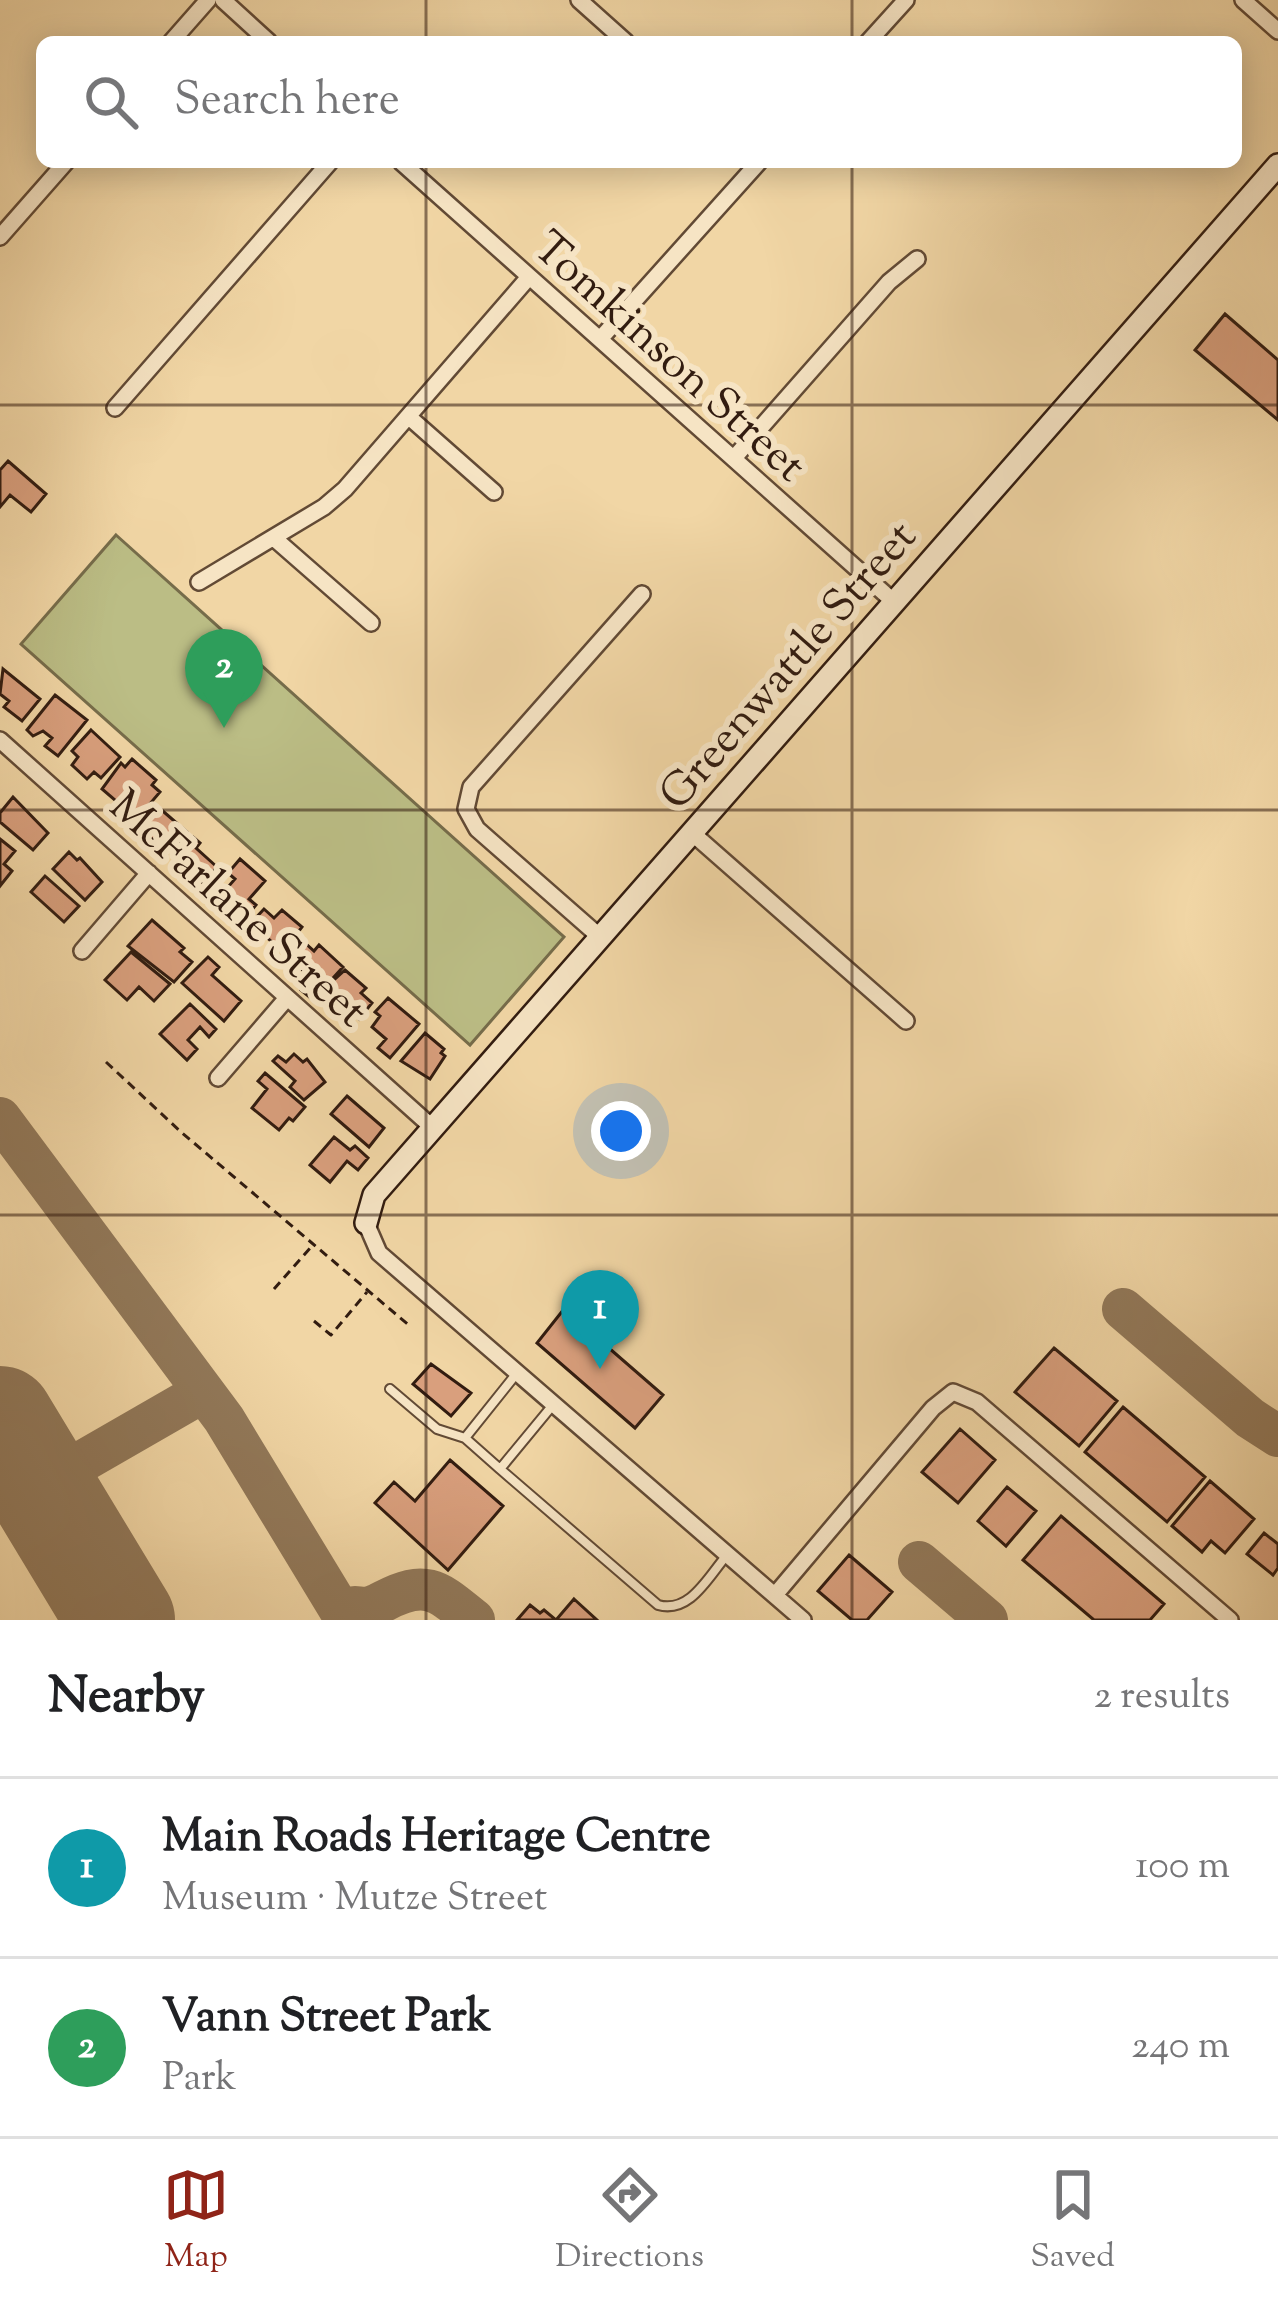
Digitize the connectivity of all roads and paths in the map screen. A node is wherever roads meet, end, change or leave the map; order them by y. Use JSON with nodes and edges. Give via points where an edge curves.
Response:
{"nodes":[{"id":1,"x":208,"y":0,"type":"edge"},
{"id":2,"x":223,"y":0,"type":"edge"},
{"id":3,"x":579,"y":0,"type":"edge"},
{"id":4,"x":905,"y":0,"type":"edge"},
{"id":5,"x":1243,"y":0,"type":"edge"},
{"id":6,"x":1278,"y":31,"type":"edge"},
{"id":7,"x":176,"y":36,"type":"edge"},
{"id":8,"x":262,"y":36,"type":"edge"},
{"id":9,"x":619,"y":36,"type":"edge"},
{"id":10,"x":873,"y":36,"type":"edge"},
{"id":11,"x":1278,"y":165,"type":"edge"},
{"id":12,"x":61,"y":168,"type":"edge"},
{"id":13,"x":325,"y":168,"type":"edge"},
{"id":14,"x":408,"y":168,"type":"edge"},
{"id":15,"x":754,"y":168,"type":"edge"},
{"id":16,"x":0,"y":237,"type":"edge"},
{"id":17,"x":917,"y":259,"type":"dead end"},
{"id":18,"x":529,"y":277,"type":"junction"},
{"id":19,"x":601,"y":338,"type":"junction"},
{"id":20,"x":115,"y":408,"type":"dead end"},
{"id":21,"x":409,"y":417,"type":"junction"},
{"id":22,"x":734,"y":458,"type":"junction"},
{"id":23,"x":494,"y":492,"type":"dead end"},
{"id":24,"x":275,"y":538,"type":"junction"},
{"id":25,"x":199,"y":582,"type":"dead end"},
{"id":26,"x":642,"y":594,"type":"dead end"},
{"id":27,"x":893,"y":601,"type":"junction"},
{"id":28,"x":371,"y":623,"type":"dead end"},
{"id":29,"x":3,"y":750,"type":"edge"},
{"id":30,"x":691,"y":832,"type":"junction"},
{"id":31,"x":149,"y":873,"type":"junction"},
{"id":32,"x":600,"y":937,"type":"junction"},
{"id":33,"x":82,"y":951,"type":"dead end"},
{"id":34,"x":287,"y":998,"type":"junction"},
{"id":35,"x":906,"y":1021,"type":"dead end"},
{"id":36,"x":106,"y":1062,"type":"dead end"},
{"id":37,"x":218,"y":1078,"type":"dead end"},
{"id":38,"x":433,"y":1128,"type":"junction"},
{"id":39,"x":366,"y":1223,"type":"joint"},
{"id":40,"x":313,"y":1244,"type":"junction"},
{"id":41,"x":274,"y":1288,"type":"dead end"},
{"id":42,"x":368,"y":1291,"type":"junction"},
{"id":43,"x":314,"y":1321,"type":"dead end"},
{"id":44,"x":411,"y":1327,"type":"dead end"},
{"id":45,"x":517,"y":1373,"type":"junction"},
{"id":46,"x":390,"y":1389,"type":"dead end"},
{"id":47,"x":553,"y":1405,"type":"junction"},
{"id":48,"x":465,"y":1438,"type":"junction"},
{"id":49,"x":500,"y":1469,"type":"junction"},
{"id":50,"x":728,"y":1554,"type":"junction"},
{"id":51,"x":775,"y":1595,"type":"junction"},
{"id":52,"x":802,"y":1620,"type":"edge"},
{"id":53,"x":1230,"y":1620,"type":"edge"}],
"edges":[{"from":1,"to":7,"type":"street"},
{"from":2,"to":8,"type":"street"},
{"from":3,"to":9,"type":"street"},
{"from":4,"to":10,"type":"street"},
{"from":5,"to":6,"type":"street"},
{"from":11,"to":27,"type":"street","name":"Greenwattle Street"},
{"from":12,"to":16,"type":"street"},
{"from":13,"to":20,"type":"street"},
{"from":14,"to":18,"type":"street","name":"Tomkinson Street"},
{"from":15,"to":19,"type":"street"},
{"from":17,"to":22,"type":"street"},
{"from":18,"to":19,"type":"street","name":"Tomkinson Street"},
{"from":18,"to":21,"type":"street"},
{"from":19,"to":22,"type":"street","name":"Tomkinson Street"},
{"from":21,"to":23,"type":"street"},
{"from":21,"to":24,"type":"street","via":[[334,498]]},
{"from":22,"to":27,"type":"street","name":"Tomkinson Street"},
{"from":24,"to":25,"type":"street"},
{"from":24,"to":28,"type":"street"},
{"from":26,"to":32,"type":"street","via":[[471,787],[466,809],[477,830]]},
{"from":27,"to":30,"type":"street","name":"Greenwattle Street"},
{"from":29,"to":31,"type":"street","name":"McFarlane Street"},
{"from":30,"to":32,"type":"street","name":"Greenwattle Street"},
{"from":30,"to":35,"type":"street"},
{"from":31,"to":33,"type":"street"},
{"from":31,"to":34,"type":"street","name":"McFarlane Street"},
{"from":32,"to":38,"type":"street","name":"Greenwattle Street"},
{"from":34,"to":37,"type":"street"},
{"from":34,"to":38,"type":"street","name":"McFarlane Street"},
{"from":36,"to":40,"type":"path"},
{"from":38,"to":39,"type":"street","name":"Greenwattle Street","via":[[374,1195]]},
{"from":39,"to":45,"type":"street","via":[[379,1253]]},
{"from":40,"to":41,"type":"path"},
{"from":40,"to":42,"type":"path"},
{"from":42,"to":43,"type":"path","via":[[331,1335]]},
{"from":42,"to":44,"type":"path"},
{"from":45,"to":47,"type":"street"},
{"from":45,"to":48,"type":"lane"},
{"from":46,"to":48,"type":"lane","via":[[437,1429]]},
{"from":47,"to":49,"type":"lane"},
{"from":47,"to":50,"type":"street"},
{"from":48,"to":49,"type":"lane"},
{"from":49,"to":50,"type":"lane","via":[[658,1605],[687,1603]]},
{"from":50,"to":51,"type":"street"},
{"from":51,"to":52,"type":"street"},
{"from":51,"to":53,"type":"street","via":[[953,1392],[977,1402]]}]}
